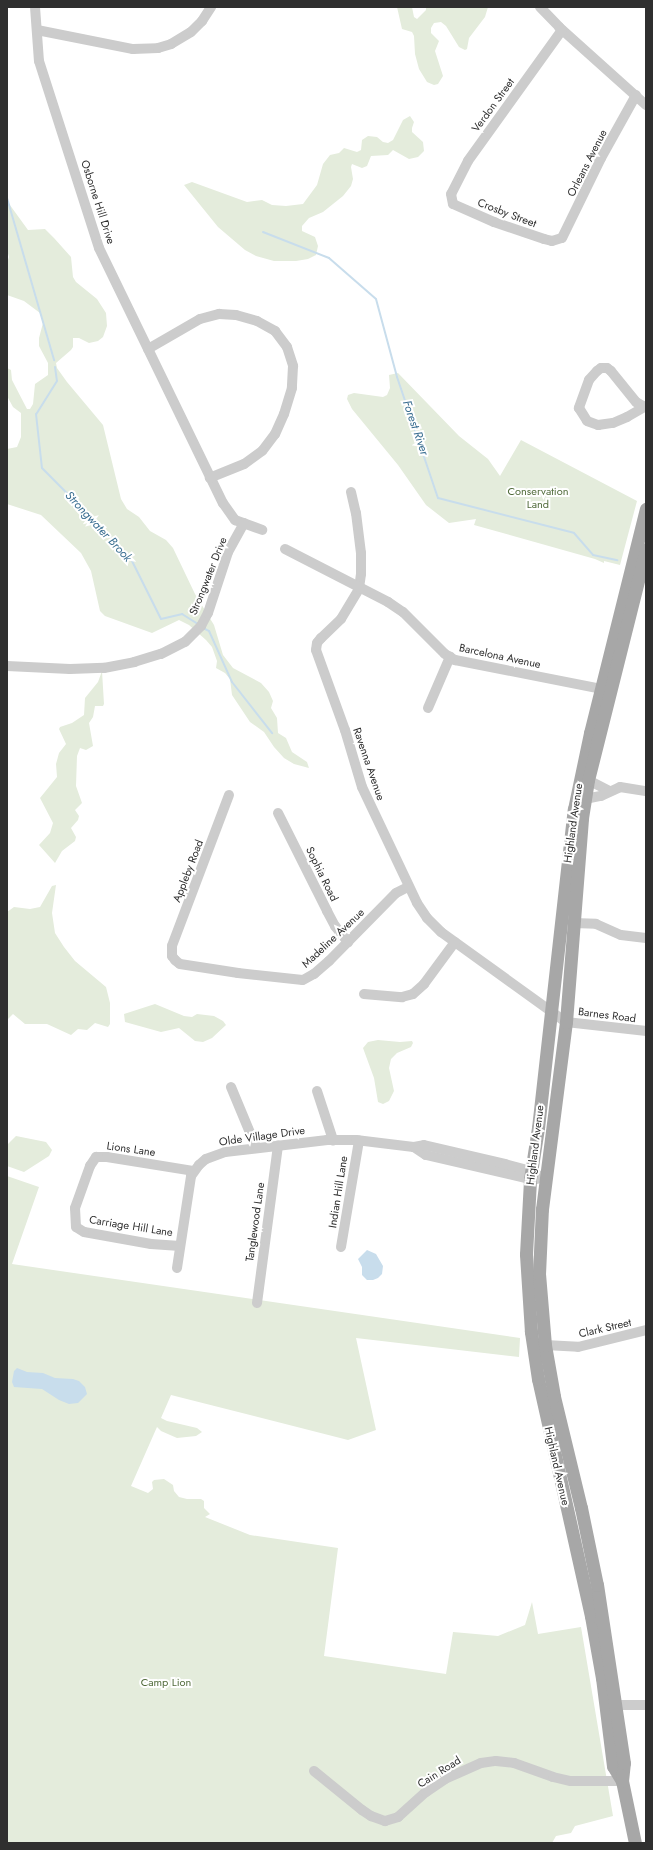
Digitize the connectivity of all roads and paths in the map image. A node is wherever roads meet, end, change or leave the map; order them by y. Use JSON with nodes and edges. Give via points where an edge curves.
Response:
{"nodes":[{"id":1,"x":35,"y":7,"type":"edge"},
{"id":2,"x":211,"y":7,"type":"edge"},
{"id":3,"x":540,"y":7,"type":"edge"},
{"id":4,"x":37,"y":30,"type":"junction"},
{"id":5,"x":562,"y":30,"type":"junction"},
{"id":6,"x":636,"y":95,"type":"junction"},
{"id":7,"x":646,"y":105,"type":"edge"},
{"id":8,"x":451,"y":199,"type":"joint"},
{"id":9,"x":558,"y":240,"type":"joint"},
{"id":10,"x":148,"y":349,"type":"junction"},
{"id":11,"x":645,"y":406,"type":"edge"},
{"id":12,"x":210,"y":478,"type":"junction"},
{"id":13,"x":351,"y":492,"type":"dead end"},
{"id":14,"x":646,"y":509,"type":"edge"},
{"id":15,"x":244,"y":523,"type":"junction"},
{"id":16,"x":262,"y":530,"type":"dead end"},
{"id":17,"x":285,"y":549,"type":"dead end"},
{"id":18,"x":646,"y":549,"type":"edge"},
{"id":19,"x":359,"y":589,"type":"junction"},
{"id":20,"x":450,"y":657,"type":"junction"},
{"id":21,"x":7,"y":666,"type":"edge"},
{"id":22,"x":601,"y":688,"type":"junction"},
{"id":23,"x":428,"y":708,"type":"dead end"},
{"id":24,"x":588,"y":780,"type":"junction"},
{"id":25,"x":610,"y":791,"type":"junction"},
{"id":26,"x":646,"y":791,"type":"edge"},
{"id":27,"x":229,"y":795,"type":"dead end"},
{"id":28,"x":585,"y":799,"type":"junction"},
{"id":29,"x":278,"y":813,"type":"dead end"},
{"id":30,"x":408,"y":887,"type":"junction"},
{"id":31,"x":573,"y":923,"type":"junction"},
{"id":32,"x":646,"y":938,"type":"edge"},
{"id":33,"x":348,"y":942,"type":"junction"},
{"id":34,"x":455,"y":942,"type":"junction"},
{"id":35,"x":172,"y":956,"type":"joint"},
{"id":36,"x":364,"y":994,"type":"dead end"},
{"id":37,"x":551,"y":1013,"type":"junction"},
{"id":38,"x":566,"y":1022,"type":"junction"},
{"id":39,"x":646,"y":1031,"type":"edge"},
{"id":40,"x":231,"y":1087,"type":"dead end"},
{"id":41,"x":317,"y":1091,"type":"dead end"},
{"id":42,"x":333,"y":1140,"type":"junction"},
{"id":43,"x":359,"y":1141,"type":"junction"},
{"id":44,"x":278,"y":1144,"type":"junction"},
{"id":45,"x":256,"y":1147,"type":"junction"},
{"id":46,"x":193,"y":1171,"type":"junction"},
{"id":47,"x":531,"y":1175,"type":"junction"},
{"id":48,"x":545,"y":1178,"type":"junction"},
{"id":49,"x":75,"y":1208,"type":"joint"},
{"id":50,"x":180,"y":1246,"type":"junction"},
{"id":51,"x":341,"y":1248,"type":"dead end"},
{"id":52,"x":177,"y":1268,"type":"dead end"},
{"id":53,"x":257,"y":1303,"type":"dead end"},
{"id":54,"x":646,"y":1330,"type":"edge"},
{"id":55,"x":545,"y":1345,"type":"junction"},
{"id":56,"x":615,"y":1705,"type":"junction"},
{"id":57,"x":646,"y":1705,"type":"edge"},
{"id":58,"x":314,"y":1771,"type":"dead end"},
{"id":59,"x":622,"y":1781,"type":"junction"},
{"id":60,"x":635,"y":1843,"type":"edge"}],
"edges":[{"from":1,"to":4,"type":"street","name":"Osborne Hill Drive"},
{"from":2,"to":4,"type":"street","via":[[202,22],[191,32],[171,44],[158,48],[133,49]]},
{"from":3,"to":5,"type":"street"},
{"from":4,"to":10,"type":"street","name":"Osborne Hill Drive","via":[[39,61],[90,225]]},
{"from":5,"to":6,"type":"street"},
{"from":5,"to":8,"type":"street","name":"Verdon Street","via":[[468,161],[451,194]]},
{"from":6,"to":7,"type":"street"},
{"from":6,"to":9,"type":"street","name":"Orleans Avenue","via":[[601,158],[566,232]]},
{"from":8,"to":9,"type":"street","name":"Crosby Street","via":[[453,204],[494,222],[544,240]]},
{"from":10,"to":12,"type":"street","name":"Osborne Hill Drive"},
{"from":10,"to":12,"type":"street","via":[[200,319],[219,314],[236,315],[257,321],[275,331],[287,347],[293,366],[292,388],[275,434],[262,451],[244,464]]},
{"from":11,"to":11,"type":"street","via":[[612,423],[598,425],[587,421],[579,408],[589,380],[601,368],[611,371],[636,402]]},
{"from":12,"to":15,"type":"street","name":"Osborne Hill Drive","via":[[235,520]]},
{"from":13,"to":19,"type":"street","name":"Ravenna Avenue","via":[[361,553],[362,574]]},
{"from":14,"to":22,"type":"main road","name":"Highland Avenue"},
{"from":15,"to":16,"type":"street","name":"Osborne Hill Drive"},
{"from":15,"to":21,"type":"street","name":"Strongwater Drive","via":[[228,552],[208,613],[201,626],[185,642],[161,654],[104,668]]},
{"from":17,"to":19,"type":"street","name":"Barcelona Avenue"},
{"from":18,"to":24,"type":"main road","name":"Highland Avenue"},
{"from":19,"to":20,"type":"street","name":"Barcelona Avenue","via":[[403,612]]},
{"from":19,"to":30,"type":"street","name":"Ravenna Avenue","via":[[341,618],[320,638],[316,650],[345,730],[362,787]]},
{"from":20,"to":22,"type":"street","name":"Barcelona Avenue","via":[[479,665]]},
{"from":20,"to":23,"type":"street"},
{"from":22,"to":37,"type":"main road","name":"Highland Avenue","via":[[574,810]]},
{"from":24,"to":25,"type":"street"},
{"from":24,"to":28,"type":"main road","name":"Highland Avenue"},
{"from":25,"to":26,"type":"street","via":[[620,787]]},
{"from":25,"to":28,"type":"street","via":[[601,796]]},
{"from":27,"to":35,"type":"street","name":"Appleby Road","via":[[172,946]]},
{"from":28,"to":31,"type":"main road","name":"Highland Avenue"},
{"from":29,"to":33,"type":"street","name":"Sophia Road","via":[[335,926]]},
{"from":30,"to":33,"type":"street","name":"Madeline Avenue","via":[[396,893]]},
{"from":30,"to":34,"type":"street","name":"Ravenna Avenue","via":[[427,918]]},
{"from":31,"to":32,"type":"street","via":[[596,924],[621,935]]},
{"from":31,"to":38,"type":"main road","name":"Highland Avenue"},
{"from":33,"to":35,"type":"street","name":"Madeline Avenue","via":[[314,974],[297,981],[189,966]]},
{"from":34,"to":36,"type":"street","via":[[424,984],[413,994],[402,997]]},
{"from":34,"to":37,"type":"street","name":"Ravenna Avenue"},
{"from":37,"to":38,"type":"street","name":"Ravenna Avenue"},
{"from":37,"to":47,"type":"main road","name":"Highland Avenue"},
{"from":38,"to":39,"type":"street","name":"Barnes Road"},
{"from":38,"to":48,"type":"main road","name":"Highland Avenue"},
{"from":40,"to":45,"type":"street"},
{"from":41,"to":42,"type":"street"},
{"from":42,"to":43,"type":"street","name":"Olde Village Drive"},
{"from":42,"to":44,"type":"street","name":"Olde Village Drive"},
{"from":43,"to":47,"type":"street","name":"Olde Village Drive","via":[[414,1147],[424,1145]]},
{"from":43,"to":51,"type":"street","name":"Indian Hill Lane"},
{"from":44,"to":45,"type":"street","name":"Olde Village Drive"},
{"from":44,"to":53,"type":"street","name":"Tanglewood Lane"},
{"from":45,"to":46,"type":"street","name":"Olde Village Drive","via":[[215,1154]]},
{"from":46,"to":49,"type":"street","name":"Lions Lane","via":[[96,1157],[90,1166]]},
{"from":46,"to":50,"type":"street"},
{"from":47,"to":48,"type":"street","name":"Olde Village Drive"},
{"from":47,"to":59,"type":"main road","name":"Highland Avenue","via":[[526,1254],[534,1355],[591,1616],[613,1766]]},
{"from":48,"to":55,"type":"main road","name":"Highland Avenue","via":[[539,1274]]},
{"from":49,"to":50,"type":"street","name":"Carriage Hill Lane","via":[[76,1227],[84,1232],[151,1244]]},
{"from":50,"to":52,"type":"street"},
{"from":54,"to":55,"type":"street","name":"Clark Street","via":[[578,1347]]},
{"from":55,"to":56,"type":"main road","name":"Highland Avenue","via":[[554,1396],[598,1585]]},
{"from":56,"to":57,"type":"street"},
{"from":56,"to":59,"type":"main road","name":"Highland Avenue","via":[[624,1763]]},
{"from":58,"to":59,"type":"street","name":"Cain Road","via":[[362,1810],[385,1821],[398,1817],[445,1779],[481,1763],[514,1763],[571,1781]]},
{"from":59,"to":60,"type":"main road","name":"Highland Avenue"}]}
